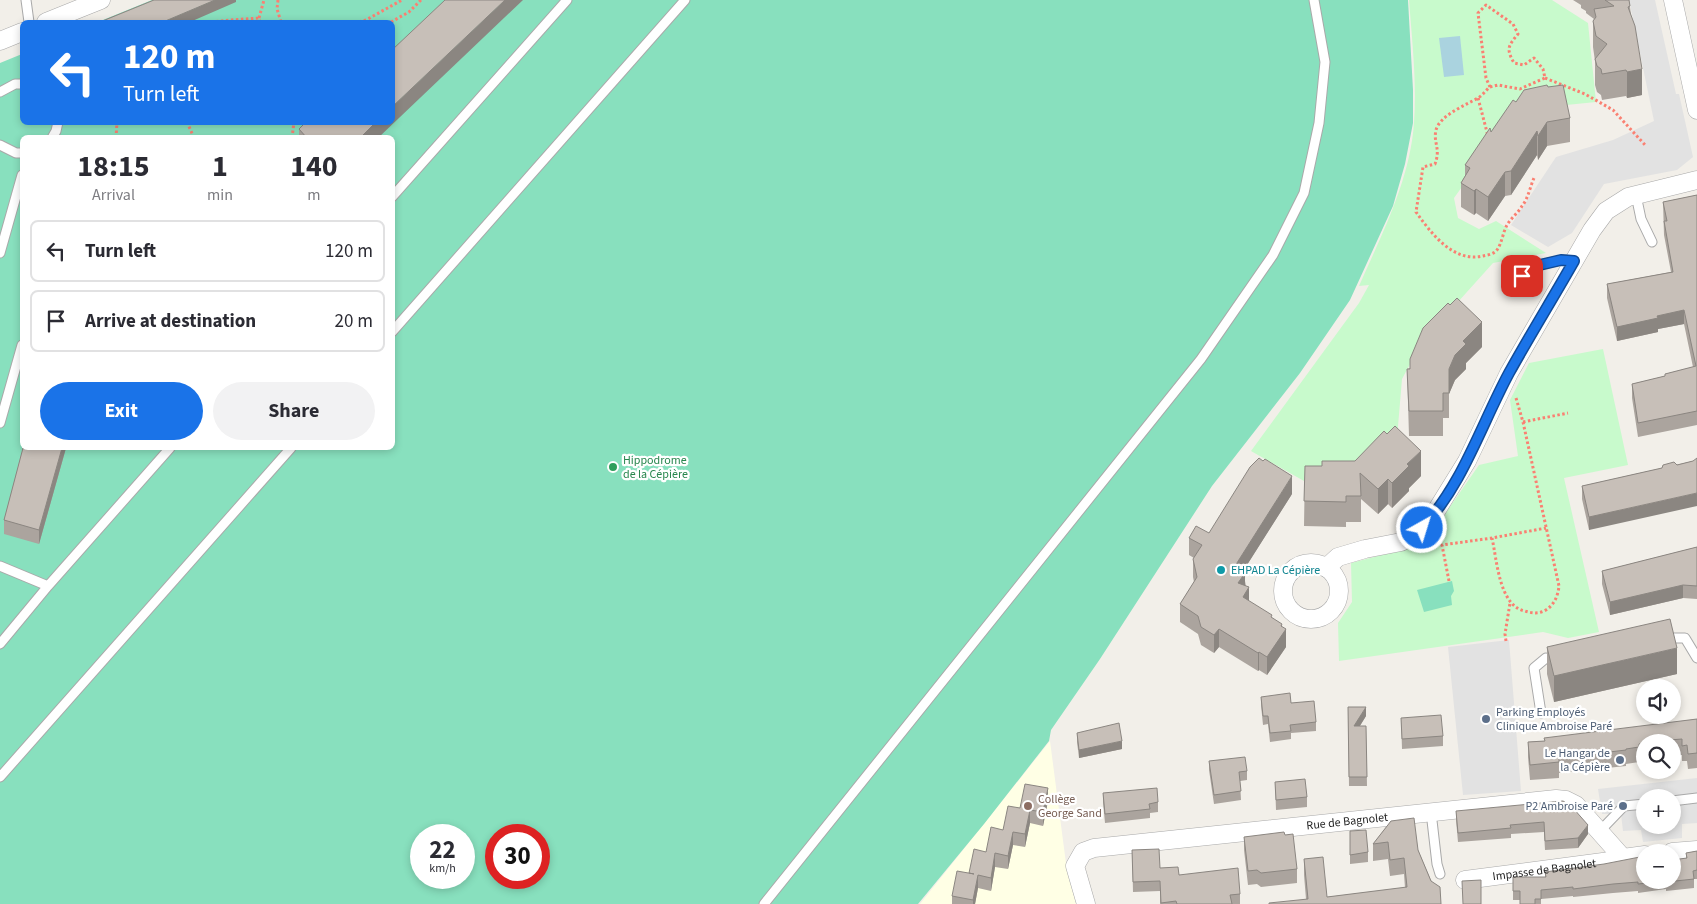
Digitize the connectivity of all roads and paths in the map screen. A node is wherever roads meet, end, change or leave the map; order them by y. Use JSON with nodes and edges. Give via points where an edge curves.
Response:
{"nodes":[{"id":1,"x":26,"y":0,"type":"edge"},
{"id":2,"x":101,"y":0,"type":"edge"},
{"id":3,"x":264,"y":0,"type":"edge"},
{"id":4,"x":278,"y":0,"type":"edge"},
{"id":5,"x":402,"y":0,"type":"edge"},
{"id":6,"x":421,"y":0,"type":"edge"},
{"id":7,"x":567,"y":0,"type":"edge"},
{"id":8,"x":685,"y":0,"type":"edge"},
{"id":9,"x":1314,"y":0,"type":"edge"},
{"id":10,"x":1674,"y":0,"type":"edge"},
{"id":11,"x":29,"y":20,"type":"edge"},
{"id":12,"x":52,"y":20,"type":"edge"},
{"id":13,"x":231,"y":20,"type":"edge"},
{"id":14,"x":260,"y":20,"type":"edge"},
{"id":15,"x":280,"y":20,"type":"edge"},
{"id":16,"x":366,"y":20,"type":"edge"},
{"id":17,"x":395,"y":20,"type":"edge"},
{"id":18,"x":20,"y":33,"type":"edge"},
{"id":19,"x":0,"y":41,"type":"edge"},
{"id":20,"x":1545,"y":78,"type":"junction"},
{"id":21,"x":20,"y":84,"type":"edge"},
{"id":22,"x":1490,"y":87,"type":"junction"},
{"id":23,"x":0,"y":92,"type":"edge"},
{"id":24,"x":1478,"y":98,"type":"junction"},
{"id":25,"x":1697,"y":110,"type":"edge"},
{"id":26,"x":1490,"y":139,"type":"edge"},
{"id":27,"x":0,"y":145,"type":"edge"},
{"id":28,"x":1646,"y":146,"type":"dead end"},
{"id":29,"x":20,"y":153,"type":"edge"},
{"id":30,"x":1534,"y":178,"type":"dead end"},
{"id":31,"x":1697,"y":180,"type":"edge"},
{"id":32,"x":20,"y":182,"type":"edge"},
{"id":33,"x":395,"y":193,"type":"edge"},
{"id":34,"x":1636,"y":195,"type":"junction"},
{"id":35,"x":1652,"y":242,"type":"dead end"},
{"id":36,"x":0,"y":252,"type":"edge"},
{"id":37,"x":1574,"y":261,"type":"junction"},
{"id":38,"x":1513,"y":284,"type":"dead end"},
{"id":39,"x":395,"y":329,"type":"edge"},
{"id":40,"x":20,"y":352,"type":"edge"},
{"id":41,"x":1509,"y":374,"type":"junction"},
{"id":42,"x":1568,"y":413,"type":"dead end"},
{"id":43,"x":1523,"y":422,"type":"junction"},
{"id":44,"x":0,"y":423,"type":"edge"},
{"id":45,"x":168,"y":450,"type":"edge"},
{"id":46,"x":289,"y":450,"type":"edge"},
{"id":47,"x":1546,"y":528,"type":"junction"},
{"id":48,"x":1492,"y":538,"type":"junction"},
{"id":49,"x":0,"y":566,"type":"edge"},
{"id":50,"x":1326,"y":568,"type":"dead end"},
{"id":51,"x":1450,"y":581,"type":"dead end"},
{"id":52,"x":48,"y":586,"type":"junction"},
{"id":53,"x":1510,"y":603,"type":"junction"},
{"id":54,"x":1506,"y":641,"type":"dead end"},
{"id":55,"x":1653,"y":642,"type":"edge"},
{"id":56,"x":0,"y":644,"type":"edge"},
{"id":57,"x":1697,"y":658,"type":"edge"},
{"id":58,"x":1568,"y":659,"type":"edge"},
{"id":59,"x":1541,"y":713,"type":"dead end"},
{"id":60,"x":0,"y":778,"type":"edge"},
{"id":61,"x":1697,"y":798,"type":"edge"},
{"id":62,"x":1681,"y":800,"type":"edge"},
{"id":63,"x":1636,"y":805,"type":"edge"},
{"id":64,"x":1431,"y":812,"type":"junction"},
{"id":65,"x":1599,"y":832,"type":"junction"},
{"id":66,"x":1697,"y":850,"type":"edge"},
{"id":67,"x":1681,"y":851,"type":"edge"},
{"id":68,"x":1636,"y":856,"type":"edge"},
{"id":69,"x":1623,"y":858,"type":"junction"},
{"id":70,"x":1440,"y":874,"type":"dead end"},
{"id":71,"x":1465,"y":880,"type":"edge"},
{"id":72,"x":764,"y":904,"type":"edge"},
{"id":73,"x":1086,"y":904,"type":"edge"}],
"edges":[{"from":1,"to":11,"type":"lane"},
{"from":2,"to":12,"type":"street"},
{"from":3,"to":14,"type":"path"},
{"from":4,"to":15,"type":"path"},
{"from":5,"to":16,"type":"path"},
{"from":6,"to":17,"type":"path","via":[[410,12]]},
{"from":7,"to":33,"type":"lane"},
{"from":8,"to":39,"type":"lane"},
{"from":9,"to":72,"type":"lane","via":[[1324,62],[1319,123],[1304,193],[1273,255],[1201,359]]},
{"from":10,"to":25,"type":"street"},
{"from":13,"to":14,"type":"path"},
{"from":18,"to":19,"type":"street"},
{"from":20,"to":22,"type":"path","via":[[1520,89],[1498,85]]},
{"from":20,"to":22,"type":"path","via":[[1543,69],[1534,58],[1524,65],[1514,63],[1509,53],[1510,44],[1518,34],[1513,24],[1486,5],[1478,13],[1486,78]]},
{"from":20,"to":28,"type":"path","via":[[1585,94],[1612,110]]},
{"from":21,"to":23,"type":"lane"},
{"from":22,"to":24,"type":"path"},
{"from":24,"to":26,"type":"path"},
{"from":24,"to":30,"type":"path","via":[[1440,120],[1436,128],[1439,154],[1435,164],[1423,166],[1416,212],[1428,230],[1450,249],[1464,256],[1476,258],[1493,254],[1508,224],[1524,205]]},
{"from":27,"to":29,"type":"lane"},
{"from":31,"to":34,"type":"street"},
{"from":32,"to":36,"type":"lane"},
{"from":34,"to":35,"type":"lane"},
{"from":34,"to":37,"type":"street","via":[[1606,211]]},
{"from":37,"to":38,"type":"lane","via":[[1561,260],[1531,267]]},
{"from":37,"to":41,"type":"street"},
{"from":40,"to":44,"type":"lane"},
{"from":41,"to":43,"type":"path"},
{"from":41,"to":50,"type":"street","via":[[1468,461],[1433,516],[1417,534],[1400,542],[1338,557]]},
{"from":42,"to":43,"type":"path"},
{"from":43,"to":47,"type":"path"},
{"from":45,"to":52,"type":"lane"},
{"from":46,"to":60,"type":"lane"},
{"from":47,"to":48,"type":"path"},
{"from":47,"to":53,"type":"path","via":[[1559,586],[1558,595],[1543,612],[1518,610]]},
{"from":48,"to":51,"type":"path","via":[[1442,545]]},
{"from":48,"to":53,"type":"path","via":[[1503,591]]},
{"from":49,"to":52,"type":"lane"},
{"from":52,"to":56,"type":"lane"},
{"from":53,"to":54,"type":"path"},
{"from":55,"to":57,"type":"lane","via":[[1685,638]]},
{"from":58,"to":59,"type":"lane","via":[[1546,658],[1534,668]]},
{"from":61,"to":62,"type":"lane"},
{"from":63,"to":65,"type":"lane","via":[[1624,806]]},
{"from":64,"to":65,"type":"street","name":"Rue de Bagnolet","via":[[1566,800],[1576,805]]},
{"from":64,"to":70,"type":"lane"},
{"from":64,"to":73,"type":"street","name":"Rue de Bagnolet","via":[[1094,848],[1084,852],[1075,866]]},
{"from":65,"to":69,"type":"street","name":"Rue de Bagnolet"},
{"from":66,"to":67,"type":"street"},
{"from":68,"to":69,"type":"street"},
{"from":69,"to":71,"type":"street","name":"Impasse de Bagnolet"}]}
